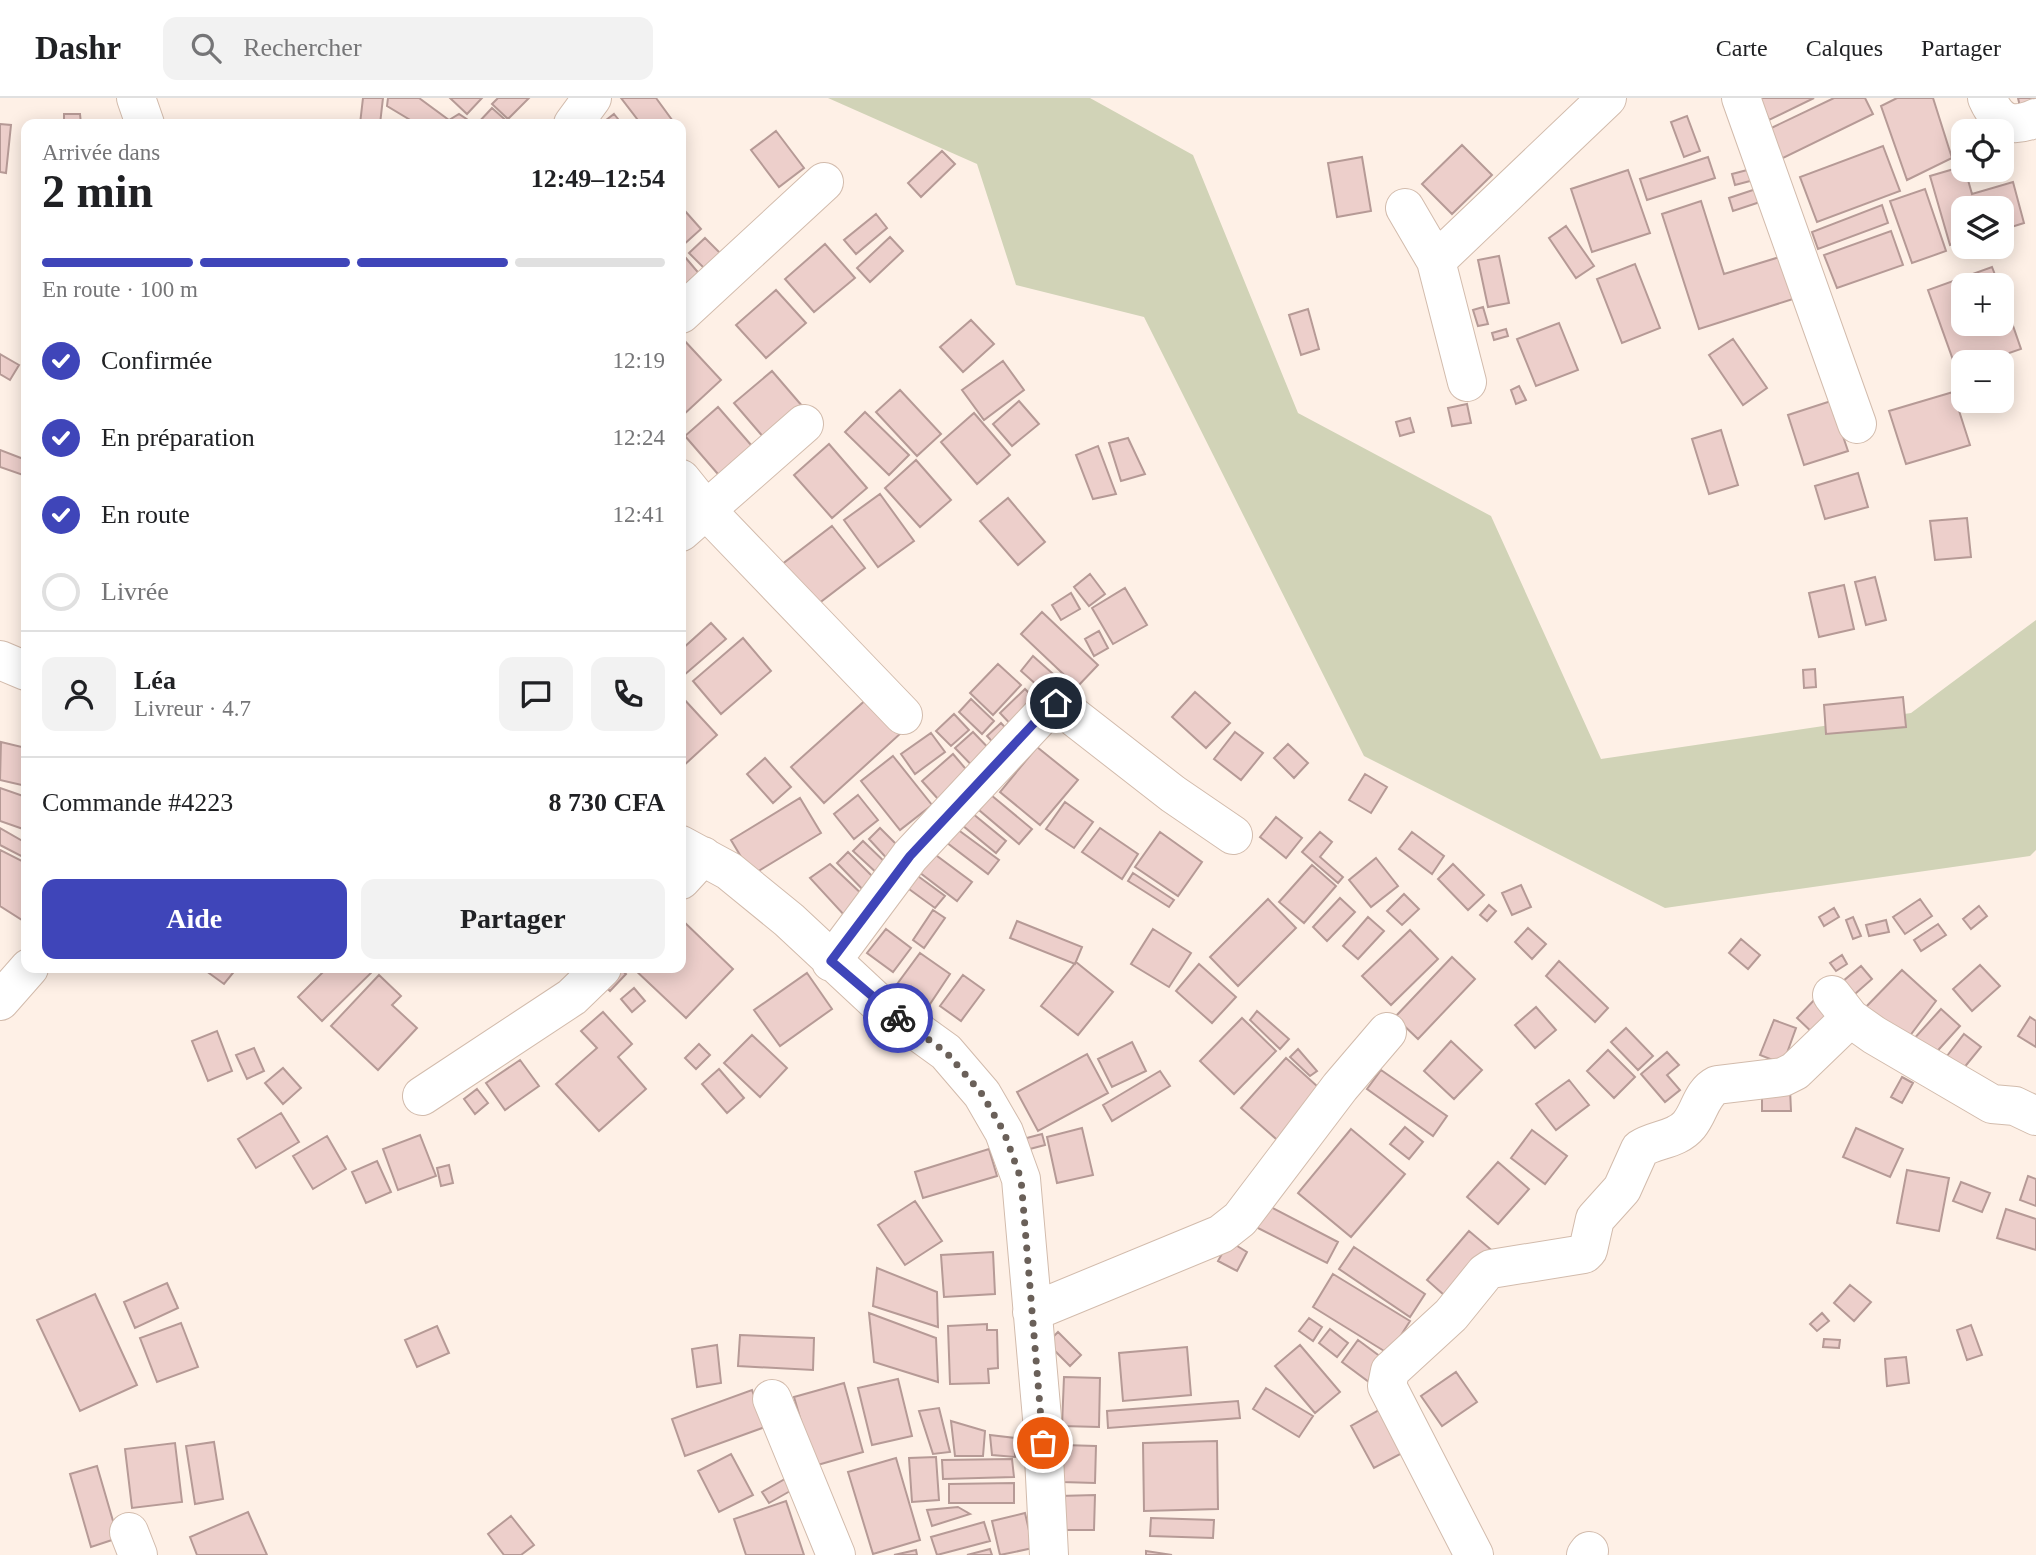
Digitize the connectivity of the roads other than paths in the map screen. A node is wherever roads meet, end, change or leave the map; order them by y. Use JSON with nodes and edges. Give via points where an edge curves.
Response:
{"nodes":[{"id":1,"x":136,"y":98,"type":"edge"},
{"id":2,"x":592,"y":98,"type":"edge"},
{"id":3,"x":1741,"y":98,"type":"edge"},
{"id":4,"x":1987,"y":98,"type":"edge"},
{"id":5,"x":1588,"y":105,"type":"edge"},
{"id":6,"x":2036,"y":118,"type":"edge"},
{"id":7,"x":143,"y":119,"type":"edge"},
{"id":8,"x":577,"y":119,"type":"edge"},
{"id":9,"x":824,"y":182,"type":"dead end"},
{"id":10,"x":1405,"y":208,"type":"dead end"},
{"id":11,"x":1436,"y":261,"type":"junction"},
{"id":12,"x":686,"y":309,"type":"edge"},
{"id":13,"x":1467,"y":382,"type":"dead end"},
{"id":14,"x":804,"y":424,"type":"dead end"},
{"id":15,"x":1857,"y":424,"type":"dead end"},
{"id":16,"x":686,"y":496,"type":"edge"},
{"id":17,"x":693,"y":521,"type":"edge"},
{"id":18,"x":0,"y":660,"type":"edge"},
{"id":19,"x":21,"y":669,"type":"edge"},
{"id":20,"x":903,"y":715,"type":"dead end"},
{"id":21,"x":1233,"y":835,"type":"dead end"},
{"id":22,"x":688,"y":860,"type":"edge"},
{"id":23,"x":831,"y":961,"type":"junction"},
{"id":24,"x":25,"y":973,"type":"edge"},
{"id":25,"x":597,"y":973,"type":"edge"},
{"id":26,"x":0,"y":1001,"type":"edge"},
{"id":27,"x":1387,"y":1032,"type":"dead end"},
{"id":28,"x":422,"y":1096,"type":"dead end"},
{"id":29,"x":2036,"y":1116,"type":"edge"},
{"id":30,"x":1032,"y":1312,"type":"junction"},
{"id":31,"x":772,"y":1399,"type":"dead end"},
{"id":32,"x":836,"y":1555,"type":"edge"},
{"id":33,"x":1049,"y":1555,"type":"edge"},
{"id":34,"x":1474,"y":1555,"type":"edge"}],
"edges":[{"from":1,"to":7,"type":"street"},
{"from":2,"to":8,"type":"street"},
{"from":3,"to":15,"type":"street"},
{"from":4,"to":6,"type":"street","via":[[2001,121],[2012,125]]},
{"from":5,"to":11,"type":"street"},
{"from":9,"to":12,"type":"street"},
{"from":10,"to":11,"type":"street"},
{"from":11,"to":13,"type":"street"},
{"from":14,"to":17,"type":"street"},
{"from":16,"to":17,"type":"street"},
{"from":17,"to":20,"type":"street"},
{"from":18,"to":19,"type":"street"},
{"from":21,"to":23,"type":"street","via":[[1060,706],[1051,705],[910,856]]},
{"from":22,"to":23,"type":"street","via":[[729,870]]},
{"from":23,"to":30,"type":"street","via":[[877,1003],[946,1052],[982,1094],[1004,1132],[1021,1179]]},
{"from":24,"to":26,"type":"street"},
{"from":25,"to":28,"type":"street","via":[[572,997]]},
{"from":27,"to":30,"type":"street","via":[[1240,1219],[1222,1234]]},
{"from":29,"to":34,"type":"street","via":[[2015,1106],[1992,1104],[1874,1035],[1841,1006],[1796,1071],[1709,1089],[1682,1132],[1640,1149],[1622,1189],[1595,1219],[1584,1254],[1485,1273],[1451,1315],[1390,1371],[1387,1385]]},
{"from":30,"to":33,"type":"street"},
{"from":31,"to":32,"type":"street"}]}
